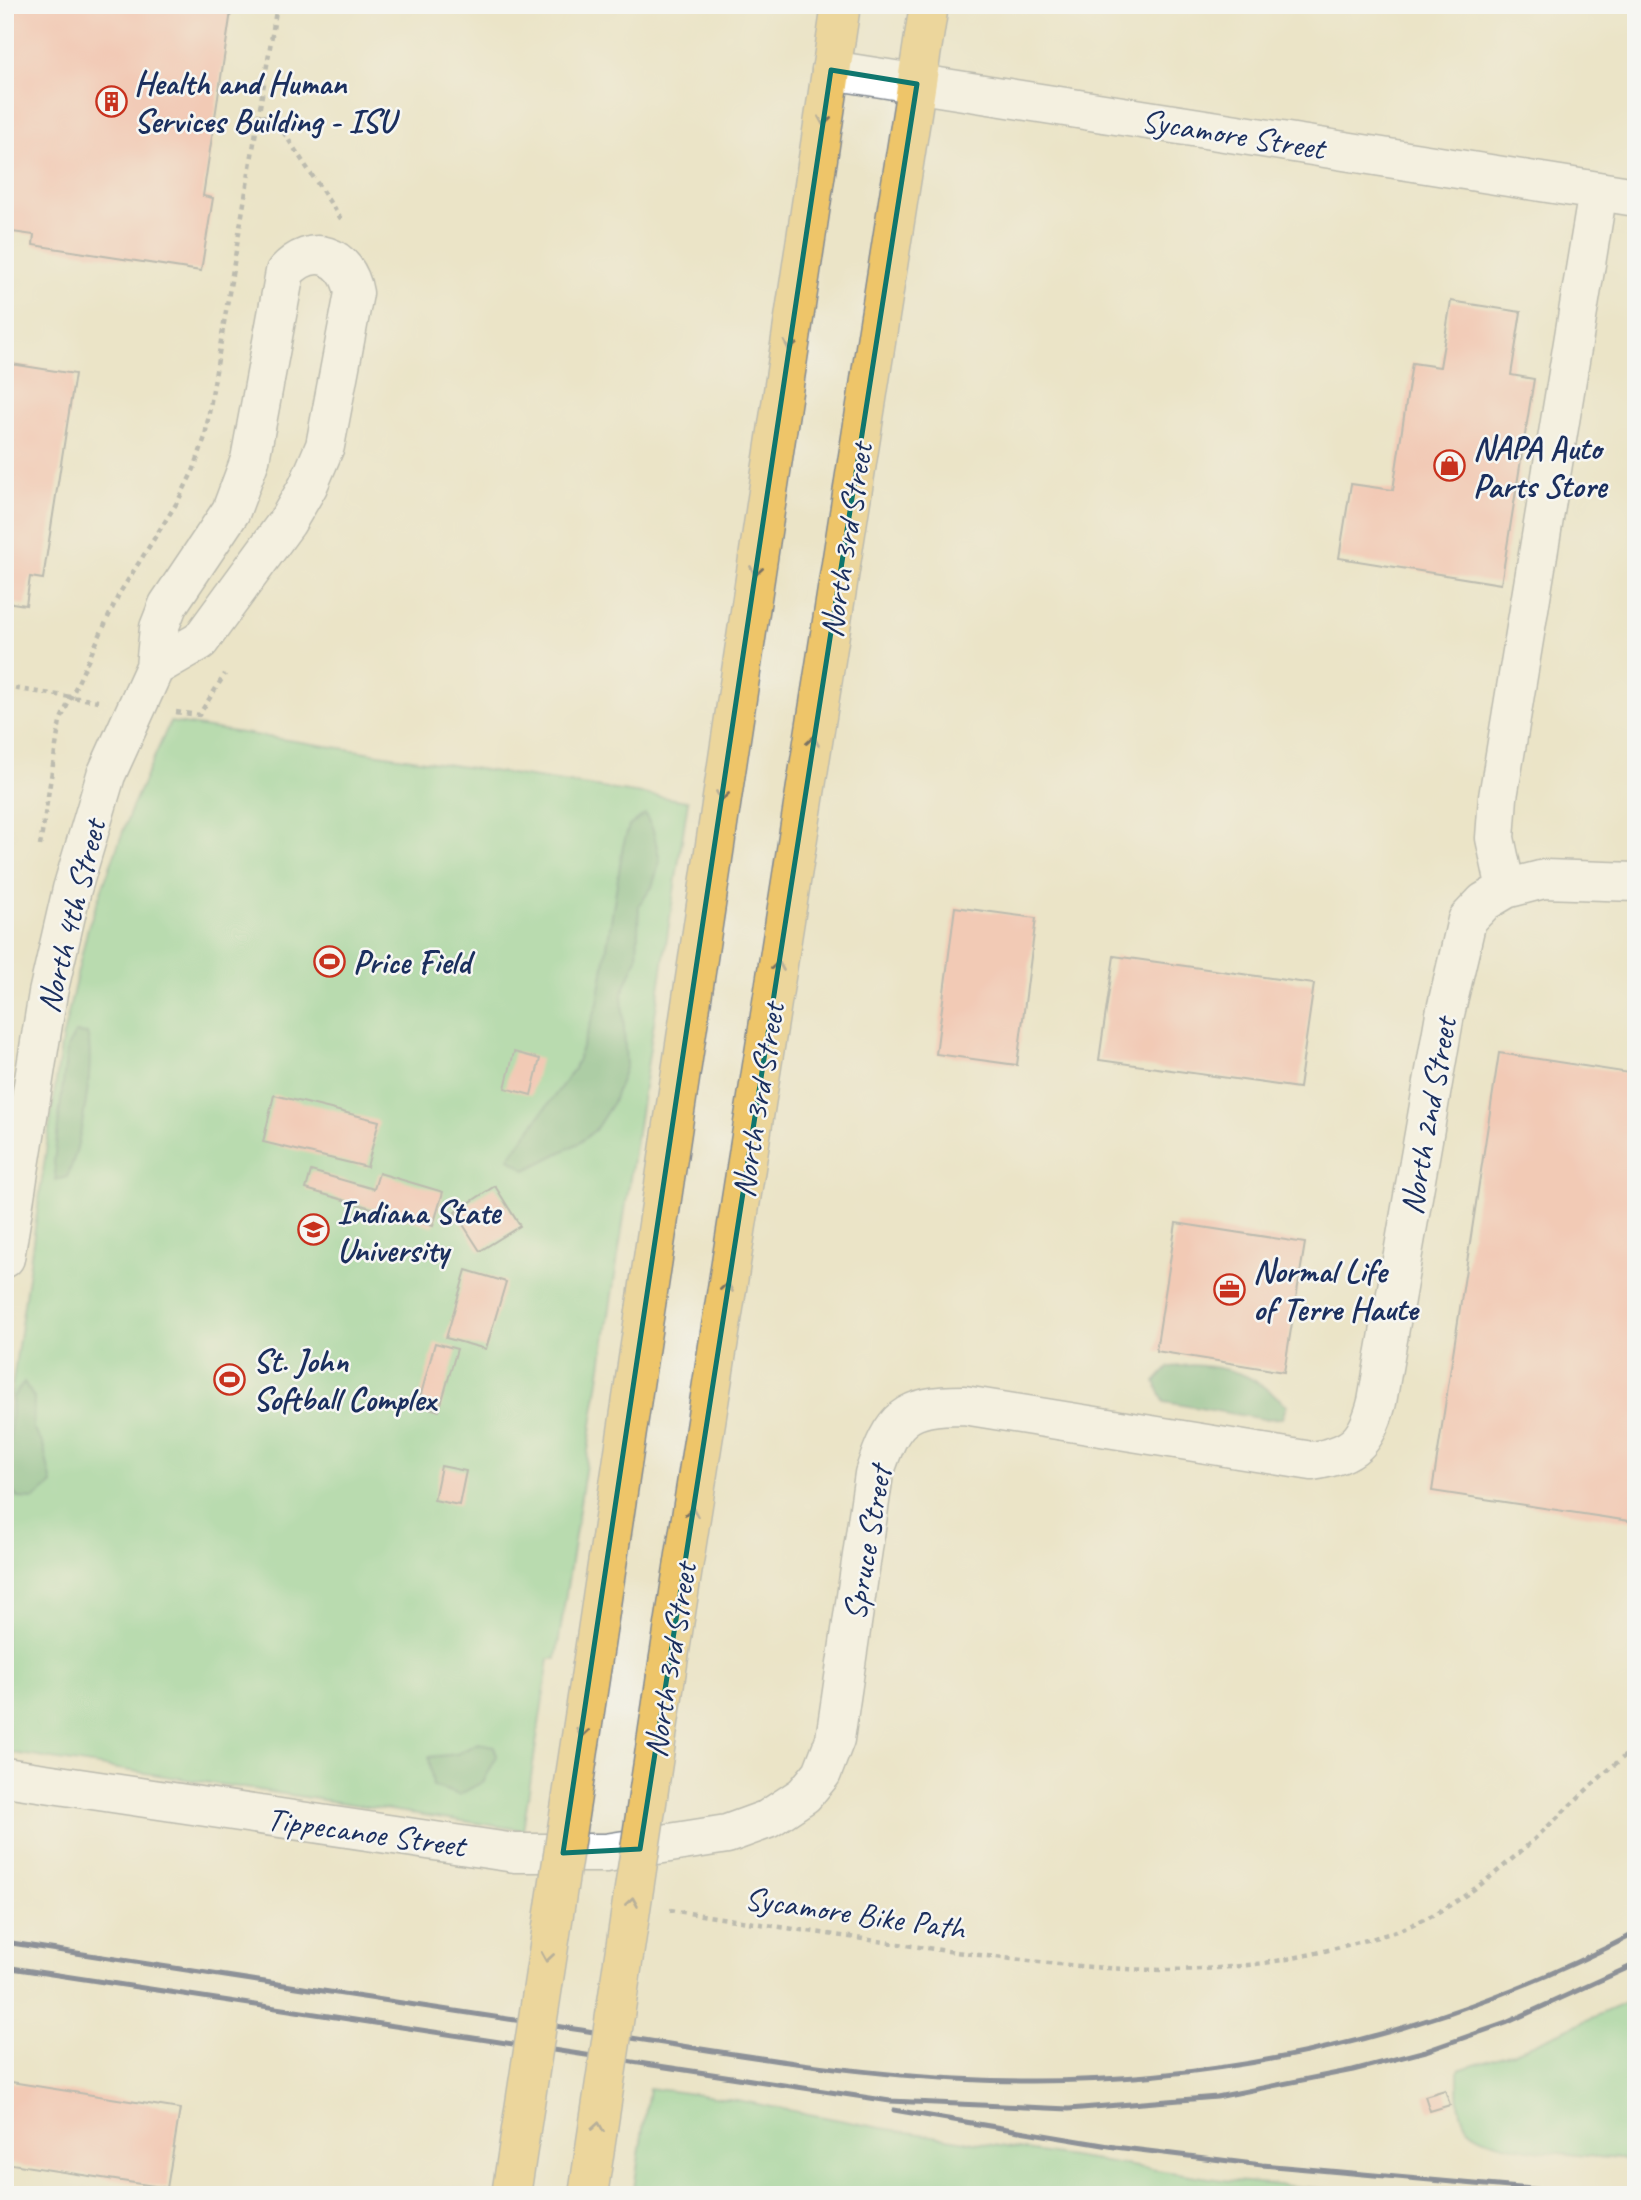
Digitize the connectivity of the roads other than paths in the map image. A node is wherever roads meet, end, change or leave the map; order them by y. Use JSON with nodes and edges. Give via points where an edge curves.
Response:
{"nodes":[{"id":1,"x":841,"y":5,"type":"edge"},
{"id":2,"x":929,"y":5,"type":"edge"},
{"id":3,"x":831,"y":70,"type":"junction"},
{"id":4,"x":917,"y":84,"type":"junction"},
{"id":5,"x":1598,"y":191,"type":"junction"},
{"id":6,"x":1636,"y":197,"type":"edge"},
{"id":7,"x":155,"y":667,"type":"junction"},
{"id":8,"x":1636,"y":882,"type":"edge"},
{"id":9,"x":1506,"y":889,"type":"junction"},
{"id":10,"x":5,"y":1258,"type":"edge"},
{"id":11,"x":1359,"y":1443,"type":"joint"},
{"id":12,"x":5,"y":1777,"type":"edge"},
{"id":13,"x":727,"y":1834,"type":"joint"},
{"id":14,"x":511,"y":2195,"type":"edge"},
{"id":15,"x":588,"y":2195,"type":"edge"}],
"edges":[{"from":1,"to":3,"type":"highway"},
{"from":2,"to":4,"type":"highway","name":"North 3rd Street"},
{"from":3,"to":4,"type":"street","name":"Sycamore Street"},
{"from":3,"to":14,"type":"highway","one_way":true,"bridge":true},
{"from":4,"to":5,"type":"street","name":"Sycamore Street"},
{"from":15,"to":4,"type":"highway","name":"North 3rd Street","one_way":true,"bridge":true},
{"from":5,"to":6,"type":"street","name":"Sycamore Street"},
{"from":5,"to":9,"type":"street","via":[[1498,797],[1495,838]]},
{"from":7,"to":7,"type":"street","name":"North 4th Street","via":[[200,641],[308,486],[325,446],[354,293],[351,278],[332,258],[304,257],[285,272],[250,460],[231,510],[168,605],[159,628]]},
{"from":7,"to":10,"type":"street","name":"North 4th Street","via":[[106,775],[72,890],[48,993]]},
{"from":8,"to":9,"type":"street","via":[[1544,879]]},
{"from":9,"to":11,"type":"street","name":"North 2nd Street","via":[[1484,902],[1467,920],[1459,946],[1377,1402],[1370,1429]]},
{"from":11,"to":13,"type":"street","name":"Spruce Street","via":[[1342,1454],[1312,1461],[964,1405],[913,1410],[884,1442],[874,1474],[835,1739],[822,1773],[804,1795],[768,1819]]},
{"from":12,"to":13,"type":"street","name":"Tippecanoe Street","via":[[515,1853],[606,1853]]}]}
